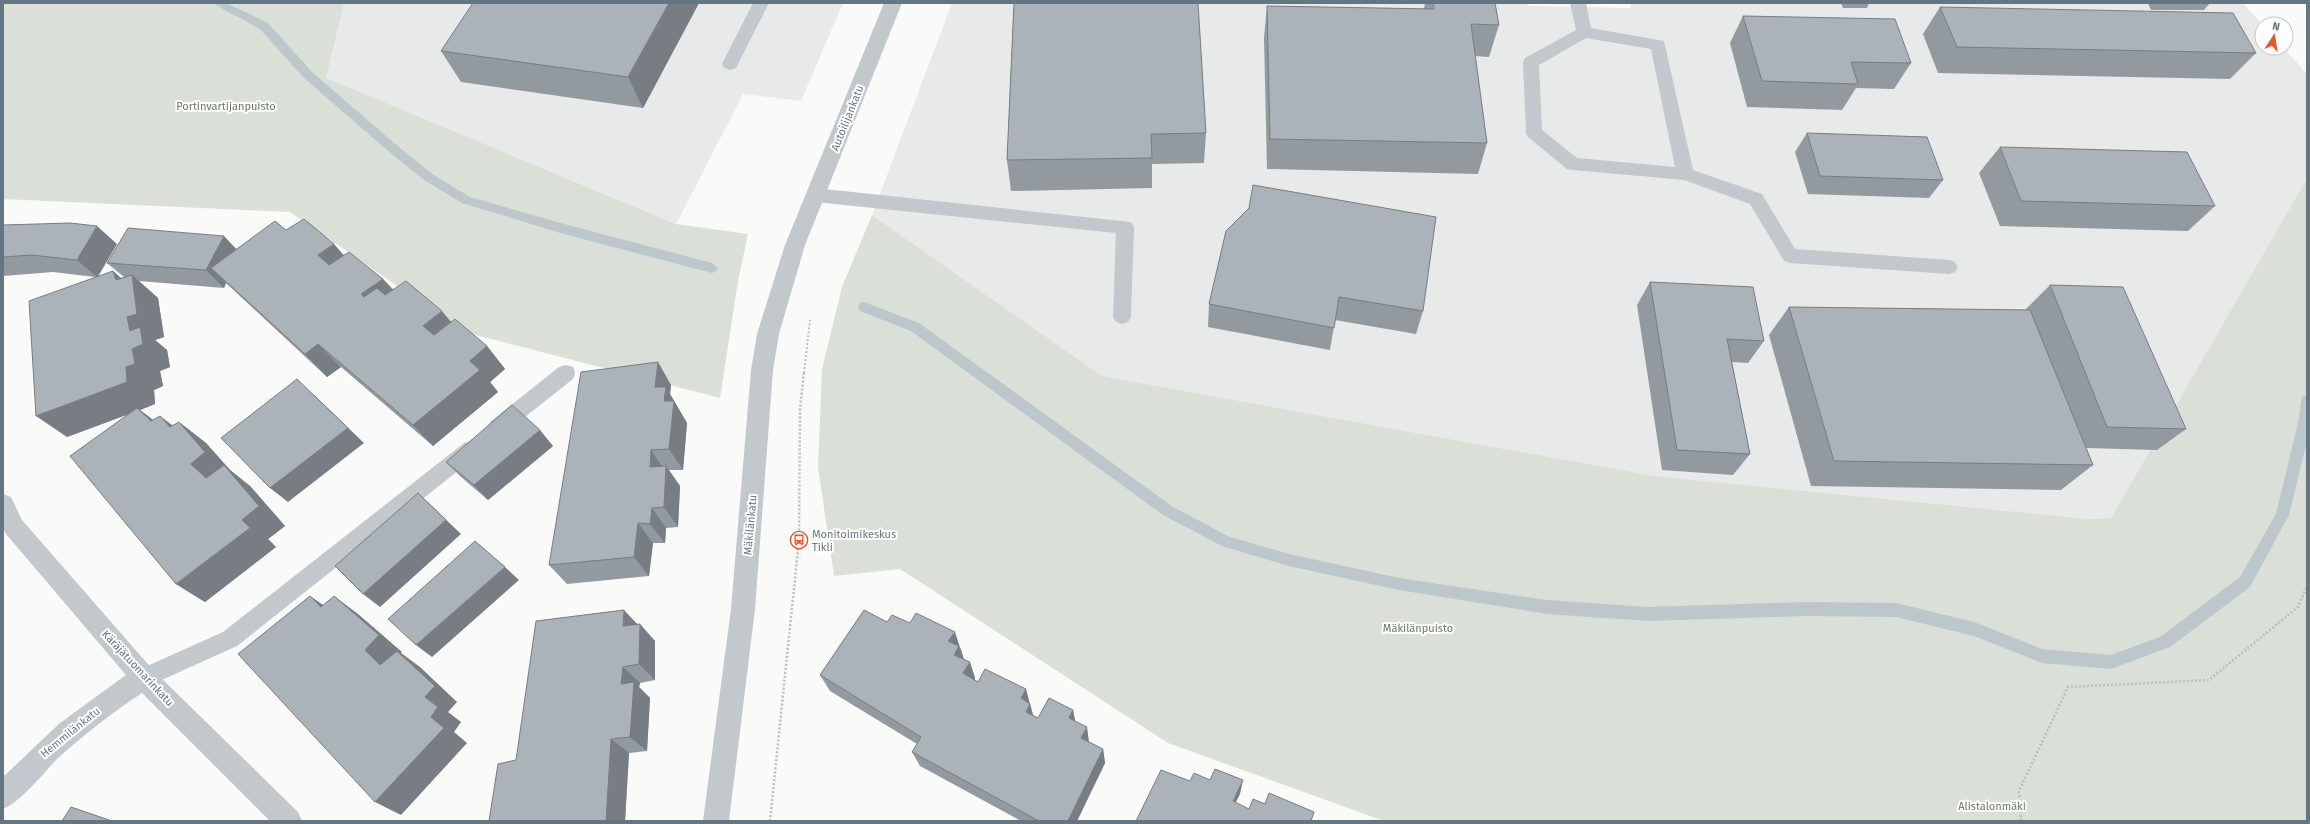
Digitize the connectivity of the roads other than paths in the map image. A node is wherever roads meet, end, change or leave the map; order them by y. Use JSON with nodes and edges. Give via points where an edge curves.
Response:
{"nodes":[{"id":1,"x":761,"y":3,"type":"edge"},
{"id":2,"x":893,"y":3,"type":"edge"},
{"id":3,"x":1578,"y":3,"type":"edge"},
{"id":4,"x":1584,"y":32,"type":"junction"},
{"id":5,"x":730,"y":64,"type":"dead end"},
{"id":6,"x":1685,"y":174,"type":"junction"},
{"id":7,"x":815,"y":195,"type":"junction"},
{"id":8,"x":800,"y":233,"type":"joint"},
{"id":9,"x":1949,"y":267,"type":"dead end"},
{"id":10,"x":1122,"y":317,"type":"dead end"},
{"id":11,"x":566,"y":373,"type":"dead end"},
{"id":12,"x":3,"y":504,"type":"edge"},
{"id":13,"x":144,"y":678,"type":"junction"},
{"id":14,"x":3,"y":796,"type":"edge"},
{"id":15,"x":289,"y":821,"type":"edge"},
{"id":16,"x":716,"y":821,"type":"edge"}],
"edges":[{"from":1,"to":5,"type":"lane"},
{"from":2,"to":7,"type":"street","name":"Autoilijankatu"},
{"from":3,"to":4,"type":"lane"},
{"from":4,"to":6,"type":"lane","via":[[1658,45]]},
{"from":4,"to":6,"type":"lane","via":[[1531,62],[1534,133],[1573,164]]},
{"from":6,"to":9,"type":"lane","via":[[1756,199],[1790,256]]},
{"from":7,"to":8,"type":"street","name":"Autoilijankatu"},
{"from":7,"to":10,"type":"lane","via":[[1125,227]]},
{"from":8,"to":16,"type":"street","name":"Mäkilänkatu","via":[[768,334],[762,370],[743,609]]},
{"from":11,"to":13,"type":"lane","via":[[230,638]]},
{"from":12,"to":13,"type":"street","name":"Käräjätuomarinkatu","via":[[14,527]]},
{"from":13,"to":14,"type":"street","name":"Hemmilänkatu","via":[[115,695],[36,760]]},
{"from":13,"to":15,"type":"street","name":"Käräjätuomarinkatu"}]}
